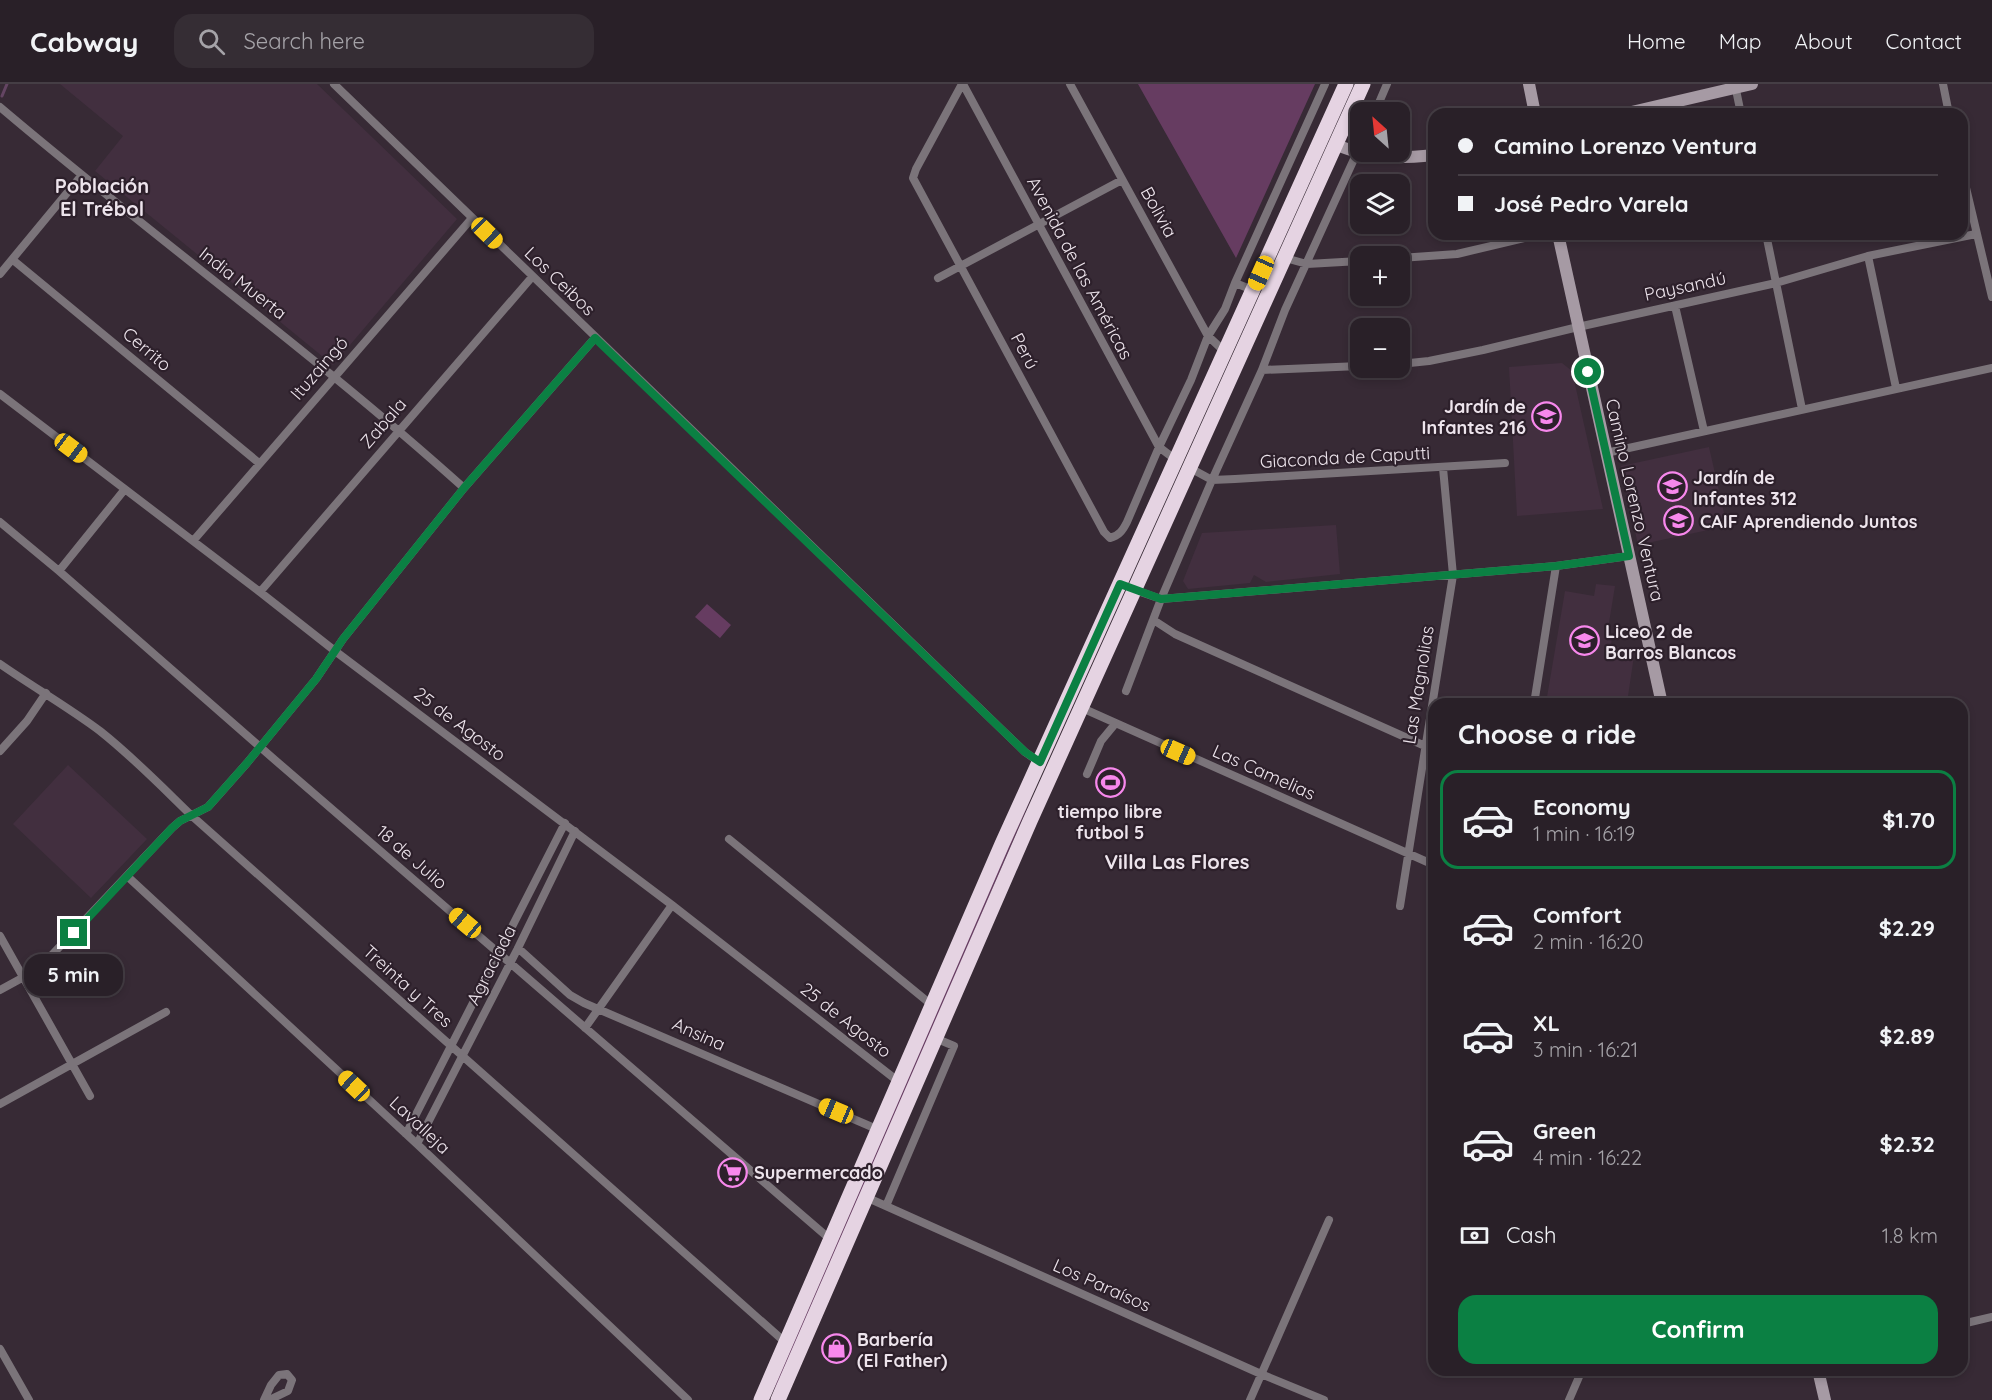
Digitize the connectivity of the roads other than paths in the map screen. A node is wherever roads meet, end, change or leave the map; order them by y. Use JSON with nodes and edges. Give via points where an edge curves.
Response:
{"nodes":[{"id":1,"x":334,"y":84,"type":"edge"},
{"id":2,"x":963,"y":84,"type":"edge"},
{"id":3,"x":1070,"y":84,"type":"edge"},
{"id":4,"x":1324,"y":84,"type":"edge"},
{"id":5,"x":1346,"y":84,"type":"edge"},
{"id":6,"x":1363,"y":84,"type":"edge"},
{"id":7,"x":1387,"y":84,"type":"edge"},
{"id":8,"x":1528,"y":84,"type":"edge"},
{"id":9,"x":1752,"y":84,"type":"edge"},
{"id":10,"x":1943,"y":84,"type":"edge"},
{"id":11,"x":1735,"y":86,"type":"edge"},
{"id":12,"x":1379,"y":102,"type":"edge"},
{"id":13,"x":0,"y":107,"type":"edge"},
{"id":14,"x":1534,"y":108,"type":"edge"},
{"id":15,"x":1647,"y":108,"type":"edge"},
{"id":16,"x":1740,"y":108,"type":"edge"},
{"id":17,"x":1948,"y":108,"type":"edge"},
{"id":18,"x":1336,"y":145,"type":"junction"},
{"id":19,"x":1350,"y":147,"type":"edge"},
{"id":20,"x":1428,"y":155,"type":"edge"},
{"id":21,"x":1410,"y":156,"type":"edge"},
{"id":22,"x":1353,"y":162,"type":"edge"},
{"id":23,"x":81,"y":176,"type":"junction"},
{"id":24,"x":1122,"y":180,"type":"junction"},
{"id":25,"x":1968,"y":198,"type":"edge"},
{"id":26,"x":472,"y":218,"type":"junction"},
{"id":27,"x":1038,"y":225,"type":"junction"},
{"id":28,"x":1976,"y":234,"type":"junction"},
{"id":29,"x":1968,"y":236,"type":"edge"},
{"id":30,"x":1516,"y":240,"type":"edge"},
{"id":31,"x":1559,"y":240,"type":"edge"},
{"id":32,"x":1767,"y":240,"type":"edge"},
{"id":33,"x":1947,"y":240,"type":"edge"},
{"id":34,"x":1868,"y":256,"type":"junction"},
{"id":35,"x":1410,"y":257,"type":"edge"},
{"id":36,"x":1285,"y":258,"type":"junction"},
{"id":37,"x":13,"y":260,"type":"junction"},
{"id":38,"x":1350,"y":262,"type":"edge"},
{"id":39,"x":1307,"y":264,"type":"junction"},
{"id":40,"x":960,"y":265,"type":"junction"},
{"id":41,"x":0,"y":274,"type":"edge"},
{"id":42,"x":532,"y":277,"type":"junction"},
{"id":43,"x":938,"y":278,"type":"dead end"},
{"id":44,"x":1234,"y":283,"type":"junction"},
{"id":45,"x":1776,"y":283,"type":"junction"},
{"id":46,"x":1253,"y":290,"type":"junction"},
{"id":47,"x":1992,"y":297,"type":"edge"},
{"id":48,"x":1675,"y":306,"type":"junction"},
{"id":49,"x":1578,"y":327,"type":"junction"},
{"id":50,"x":1208,"y":336,"type":"junction"},
{"id":51,"x":595,"y":338,"type":"junction"},
{"id":52,"x":1226,"y":352,"type":"junction"},
{"id":53,"x":1410,"y":363,"type":"edge"},
{"id":54,"x":1350,"y":366,"type":"edge"},
{"id":55,"x":1992,"y":368,"type":"edge"},
{"id":56,"x":1262,"y":370,"type":"junction"},
{"id":57,"x":334,"y":376,"type":"junction"},
{"id":58,"x":1896,"y":388,"type":"junction"},
{"id":59,"x":0,"y":394,"type":"edge"},
{"id":60,"x":1802,"y":409,"type":"junction"},
{"id":61,"x":399,"y":429,"type":"junction"},
{"id":62,"x":1704,"y":431,"type":"junction"},
{"id":63,"x":1159,"y":447,"type":"junction"},
{"id":64,"x":1606,"y":453,"type":"junction"},
{"id":65,"x":1176,"y":460,"type":"junction"},
{"id":66,"x":259,"y":463,"type":"junction"},
{"id":67,"x":1505,"y":463,"type":"dead end"},
{"id":68,"x":1190,"y":468,"type":"junction"},
{"id":69,"x":1443,"y":468,"type":"junction"},
{"id":70,"x":1212,"y":480,"type":"junction"},
{"id":71,"x":464,"y":488,"type":"junction"},
{"id":72,"x":124,"y":489,"type":"junction"},
{"id":73,"x":0,"y":522,"type":"edge"},
{"id":74,"x":193,"y":541,"type":"junction"},
{"id":75,"x":1629,"y":556,"type":"junction"},
{"id":76,"x":1556,"y":566,"type":"junction"},
{"id":77,"x":59,"y":571,"type":"junction"},
{"id":78,"x":1453,"y":575,"type":"junction"},
{"id":79,"x":1120,"y":584,"type":"junction"},
{"id":80,"x":1135,"y":591,"type":"junction"},
{"id":81,"x":260,"y":592,"type":"junction"},
{"id":82,"x":1161,"y":599,"type":"junction"},
{"id":83,"x":1155,"y":621,"type":"junction"},
{"id":84,"x":335,"y":651,"type":"junction"},
{"id":85,"x":0,"y":664,"type":"edge"},
{"id":86,"x":1126,"y":691,"type":"dead end"},
{"id":87,"x":46,"y":693,"type":"junction"},
{"id":88,"x":1432,"y":698,"type":"edge"},
{"id":89,"x":1535,"y":698,"type":"edge"},
{"id":90,"x":1661,"y":698,"type":"edge"},
{"id":91,"x":1082,"y":708,"type":"junction"},
{"id":92,"x":1428,"y":722,"type":"edge"},
{"id":93,"x":1115,"y":724,"type":"junction"},
{"id":94,"x":1424,"y":746,"type":"junction"},
{"id":95,"x":260,"y":747,"type":"junction"},
{"id":96,"x":1428,"y":748,"type":"edge"},
{"id":97,"x":0,"y":751,"type":"edge"},
{"id":98,"x":1047,"y":766,"type":"junction"},
{"id":99,"x":1087,"y":774,"type":"dead end"},
{"id":100,"x":192,"y":816,"type":"junction"},
{"id":101,"x":565,"y":823,"type":"junction"},
{"id":102,"x":575,"y":831,"type":"junction"},
{"id":103,"x":729,"y":839,"type":"dead end"},
{"id":104,"x":1407,"y":853,"type":"junction"},
{"id":105,"x":1428,"y":862,"type":"edge"},
{"id":106,"x":128,"y":876,"type":"junction"},
{"id":107,"x":672,"y":905,"type":"junction"},
{"id":108,"x":1400,"y":906,"type":"dead end"},
{"id":109,"x":0,"y":936,"type":"edge"},
{"id":110,"x":518,"y":948,"type":"junction"},
{"id":111,"x":500,"y":953,"type":"junction"},
{"id":112,"x":511,"y":963,"type":"junction"},
{"id":113,"x":22,"y":978,"type":"junction"},
{"id":114,"x":0,"y":990,"type":"edge"},
{"id":115,"x":933,"y":1006,"type":"junction"},
{"id":116,"x":598,"y":1008,"type":"junction"},
{"id":117,"x":166,"y":1012,"type":"dead end"},
{"id":118,"x":585,"y":1028,"type":"junction"},
{"id":119,"x":935,"y":1038,"type":"junction"},
{"id":120,"x":452,"y":1047,"type":"junction"},
{"id":121,"x":463,"y":1057,"type":"junction"},
{"id":122,"x":71,"y":1064,"type":"junction"},
{"id":123,"x":899,"y":1082,"type":"junction"},
{"id":124,"x":90,"y":1096,"type":"dead end"},
{"id":125,"x":0,"y":1104,"type":"edge"},
{"id":126,"x":879,"y":1130,"type":"junction"},
{"id":127,"x":406,"y":1134,"type":"junction"},
{"id":128,"x":417,"y":1144,"type":"junction"},
{"id":129,"x":868,"y":1198,"type":"junction"},
{"id":130,"x":886,"y":1206,"type":"junction"},
{"id":131,"x":1329,"y":1220,"type":"dead end"},
{"id":132,"x":831,"y":1240,"type":"junction"},
{"id":133,"x":1992,"y":1317,"type":"edge"},
{"id":134,"x":1968,"y":1323,"type":"edge"},
{"id":135,"x":786,"y":1343,"type":"junction"},
{"id":136,"x":0,"y":1349,"type":"edge"},
{"id":137,"x":1261,"y":1374,"type":"junction"},
{"id":138,"x":1579,"y":1376,"type":"edge"},
{"id":139,"x":1819,"y":1376,"type":"edge"},
{"id":140,"x":29,"y":1400,"type":"edge"},
{"id":141,"x":264,"y":1400,"type":"edge"},
{"id":142,"x":270,"y":1400,"type":"edge"},
{"id":143,"x":688,"y":1400,"type":"edge"},
{"id":144,"x":761,"y":1400,"type":"edge"},
{"id":145,"x":778,"y":1400,"type":"edge"},
{"id":146,"x":1250,"y":1400,"type":"edge"},
{"id":147,"x":1324,"y":1400,"type":"edge"},
{"id":148,"x":1569,"y":1400,"type":"edge"},
{"id":149,"x":1825,"y":1400,"type":"edge"}],
"edges":[{"from":1,"to":26,"type":"street","name":"Los Ceibos"},
{"from":2,"to":27,"type":"street","name":"Avenida de las Américas"},
{"from":2,"to":40,"type":"street","name":"Perú","via":[[913,178]]},
{"from":3,"to":24,"type":"street","name":"Bolivia"},
{"from":4,"to":44,"type":"street"},
{"from":5,"to":46,"type":"highway"},
{"from":6,"to":18,"type":"highway"},
{"from":7,"to":12,"type":"street"},
{"from":8,"to":14,"type":"street"},
{"from":9,"to":11,"type":"street"},
{"from":10,"to":17,"type":"street"},
{"from":11,"to":15,"type":"street"},
{"from":11,"to":16,"type":"street"},
{"from":13,"to":23,"type":"street","name":"India Muerta"},
{"from":18,"to":19,"type":"street"},
{"from":18,"to":36,"type":"highway"},
{"from":20,"to":21,"type":"street"},
{"from":22,"to":39,"type":"street"},
{"from":23,"to":37,"type":"street"},
{"from":23,"to":57,"type":"street","name":"India Muerta"},
{"from":24,"to":27,"type":"street"},
{"from":24,"to":50,"type":"street","name":"Bolivia"},
{"from":25,"to":28,"type":"street"},
{"from":26,"to":42,"type":"street","name":"Los Ceibos"},
{"from":26,"to":57,"type":"street","name":"Ituzaingó"},
{"from":27,"to":40,"type":"street"},
{"from":27,"to":63,"type":"street","name":"Avenida de las Américas"},
{"from":28,"to":29,"type":"street","name":"Paysandú"},
{"from":28,"to":47,"type":"street"},
{"from":30,"to":35,"type":"street","via":[[1457,254]]},
{"from":31,"to":49,"type":"street","name":"Camino Lorenzo Ventura"},
{"from":32,"to":45,"type":"street"},
{"from":33,"to":34,"type":"street","name":"Paysandú"},
{"from":34,"to":45,"type":"street","name":"Paysandú"},
{"from":34,"to":58,"type":"street"},
{"from":36,"to":39,"type":"street"},
{"from":36,"to":68,"type":"highway"},
{"from":37,"to":41,"type":"street"},
{"from":37,"to":66,"type":"street","name":"Cerrito"},
{"from":38,"to":39,"type":"street"},
{"from":39,"to":56,"type":"street"},
{"from":40,"to":43,"type":"street"},
{"from":40,"to":63,"type":"street","name":"Perú","via":[[1110,538],[1116,537],[1127,522]]},
{"from":42,"to":51,"type":"street","name":"Los Ceibos"},
{"from":42,"to":61,"type":"street","name":"Zabala"},
{"from":44,"to":46,"type":"street"},
{"from":44,"to":50,"type":"street","via":[[1225,309]]},
{"from":45,"to":48,"type":"street","name":"Paysandú"},
{"from":45,"to":60,"type":"street"},
{"from":46,"to":52,"type":"highway"},
{"from":48,"to":49,"type":"street","name":"Paysandú"},
{"from":48,"to":62,"type":"street"},
{"from":49,"to":53,"type":"street","name":"Paysandú"},
{"from":49,"to":64,"type":"street","name":"Camino Lorenzo Ventura"},
{"from":50,"to":52,"type":"street","name":"Bolivia"},
{"from":50,"to":63,"type":"street"},
{"from":51,"to":71,"type":"street"},
{"from":51,"to":98,"type":"street","name":"Los Ceibos","via":[[1025,752]]},
{"from":52,"to":65,"type":"highway"},
{"from":54,"to":56,"type":"street"},
{"from":55,"to":58,"type":"street"},
{"from":56,"to":70,"type":"street"},
{"from":57,"to":61,"type":"street","name":"India Muerta"},
{"from":57,"to":66,"type":"street","name":"Ituzaingó"},
{"from":58,"to":60,"type":"street"},
{"from":59,"to":72,"type":"street","name":"25 de Agosto"},
{"from":60,"to":62,"type":"street"},
{"from":61,"to":71,"type":"street","name":"India Muerta"},
{"from":61,"to":81,"type":"street","name":"Zabala"},
{"from":62,"to":64,"type":"street"},
{"from":63,"to":65,"type":"street","name":"Avenida de las Américas"},
{"from":64,"to":75,"type":"street","name":"Camino Lorenzo Ventura"},
{"from":65,"to":79,"type":"highway"},
{"from":66,"to":74,"type":"street","name":"Ituzaingó"},
{"from":67,"to":69,"type":"street","name":"Giaconda de Caputti"},
{"from":68,"to":70,"type":"street"},
{"from":68,"to":80,"type":"highway"},
{"from":69,"to":70,"type":"street","name":"Giaconda de Caputti"},
{"from":69,"to":78,"type":"street","name":"Las Magnolias"},
{"from":70,"to":82,"type":"street"},
{"from":71,"to":84,"type":"street"},
{"from":72,"to":74,"type":"street","name":"25 de Agosto"},
{"from":72,"to":77,"type":"street"},
{"from":73,"to":77,"type":"street","name":"18 de Julio"},
{"from":74,"to":81,"type":"street","name":"25 de Agosto"},
{"from":75,"to":76,"type":"street"},
{"from":75,"to":90,"type":"street","name":"Camino Lorenzo Ventura"},
{"from":76,"to":78,"type":"street"},
{"from":76,"to":89,"type":"street"},
{"from":77,"to":95,"type":"street","name":"18 de Julio"},
{"from":78,"to":82,"type":"street"},
{"from":78,"to":88,"type":"street","name":"Las Magnolias"},
{"from":79,"to":80,"type":"street"},
{"from":79,"to":98,"type":"highway"},
{"from":80,"to":82,"type":"street"},
{"from":80,"to":91,"type":"highway"},
{"from":81,"to":84,"type":"street","name":"25 de Agosto"},
{"from":82,"to":83,"type":"street"},
{"from":83,"to":86,"type":"street"},
{"from":83,"to":94,"type":"street","via":[[1175,634]]},
{"from":84,"to":95,"type":"street"},
{"from":84,"to":101,"type":"street","name":"25 de Agosto"},
{"from":85,"to":87,"type":"street","name":"Treinta y Tres"},
{"from":87,"to":97,"type":"street"},
{"from":87,"to":100,"type":"street","name":"Treinta y Tres","via":[[136,761]]},
{"from":91,"to":93,"type":"street","name":"Las Camelias"},
{"from":91,"to":98,"type":"highway"},
{"from":92,"to":94,"type":"street","name":"Las Magnolias"},
{"from":93,"to":99,"type":"street","via":[[1101,741]]},
{"from":93,"to":104,"type":"street","name":"Las Camelias"},
{"from":94,"to":96,"type":"street"},
{"from":94,"to":104,"type":"street","name":"Las Magnolias"},
{"from":95,"to":100,"type":"street","via":[[208,807]]},
{"from":95,"to":111,"type":"street","name":"18 de Julio"},
{"from":98,"to":115,"type":"highway"},
{"from":98,"to":119,"type":"highway"},
{"from":100,"to":106,"type":"street","via":[[172,828]]},
{"from":100,"to":120,"type":"street","name":"Treinta y Tres"},
{"from":101,"to":102,"type":"street","name":"25 de Agosto"},
{"from":101,"to":111,"type":"street","name":"Agraciada"},
{"from":102,"to":107,"type":"street","name":"25 de Agosto"},
{"from":102,"to":110,"type":"street","name":"Agraciada"},
{"from":103,"to":115,"type":"street"},
{"from":104,"to":105,"type":"street","name":"Las Camelias"},
{"from":104,"to":108,"type":"street","name":"Las Magnolias"},
{"from":106,"to":113,"type":"street","via":[[59,948]]},
{"from":106,"to":127,"type":"street","name":"Lavalleja"},
{"from":107,"to":116,"type":"street"},
{"from":107,"to":123,"type":"street","name":"25 de Agosto"},
{"from":109,"to":113,"type":"street"},
{"from":110,"to":112,"type":"street","name":"Agraciada"},
{"from":110,"to":116,"type":"street","name":"Ansina","via":[[570,995]]},
{"from":111,"to":112,"type":"street","name":"18 de Julio"},
{"from":111,"to":120,"type":"street","name":"Agraciada"},
{"from":112,"to":118,"type":"street","name":"18 de Julio"},
{"from":112,"to":121,"type":"street","name":"Agraciada"},
{"from":113,"to":114,"type":"street"},
{"from":113,"to":122,"type":"street"},
{"from":115,"to":123,"type":"highway"},
{"from":116,"to":118,"type":"street"},
{"from":116,"to":126,"type":"street","name":"Ansina"},
{"from":117,"to":122,"type":"street"},
{"from":118,"to":132,"type":"street","name":"18 de Julio"},
{"from":119,"to":129,"type":"highway"},
{"from":119,"to":130,"type":"street","via":[[954,1046]]},
{"from":120,"to":121,"type":"street","name":"Treinta y Tres"},
{"from":120,"to":127,"type":"street","name":"Agraciada"},
{"from":121,"to":128,"type":"street","name":"Agraciada"},
{"from":121,"to":135,"type":"street","name":"Treinta y Tres"},
{"from":122,"to":124,"type":"street"},
{"from":122,"to":125,"type":"street"},
{"from":123,"to":126,"type":"highway"},
{"from":126,"to":132,"type":"highway"},
{"from":127,"to":128,"type":"street","name":"Lavalleja"},
{"from":128,"to":143,"type":"street","name":"Lavalleja"},
{"from":129,"to":130,"type":"street","name":"Los Paraísos"},
{"from":129,"to":145,"type":"highway"},
{"from":130,"to":137,"type":"street","name":"Los Paraísos"},
{"from":131,"to":137,"type":"street"},
{"from":132,"to":135,"type":"highway"},
{"from":133,"to":134,"type":"street"},
{"from":135,"to":144,"type":"highway"},
{"from":136,"to":140,"type":"street"},
{"from":137,"to":146,"type":"street"},
{"from":137,"to":147,"type":"street","name":"Los Paraísos"},
{"from":138,"to":148,"type":"street"},
{"from":139,"to":149,"type":"street"},
{"from":141,"to":142,"type":"street","via":[[279,1375],[288,1374],[292,1380],[288,1392]]}]}
